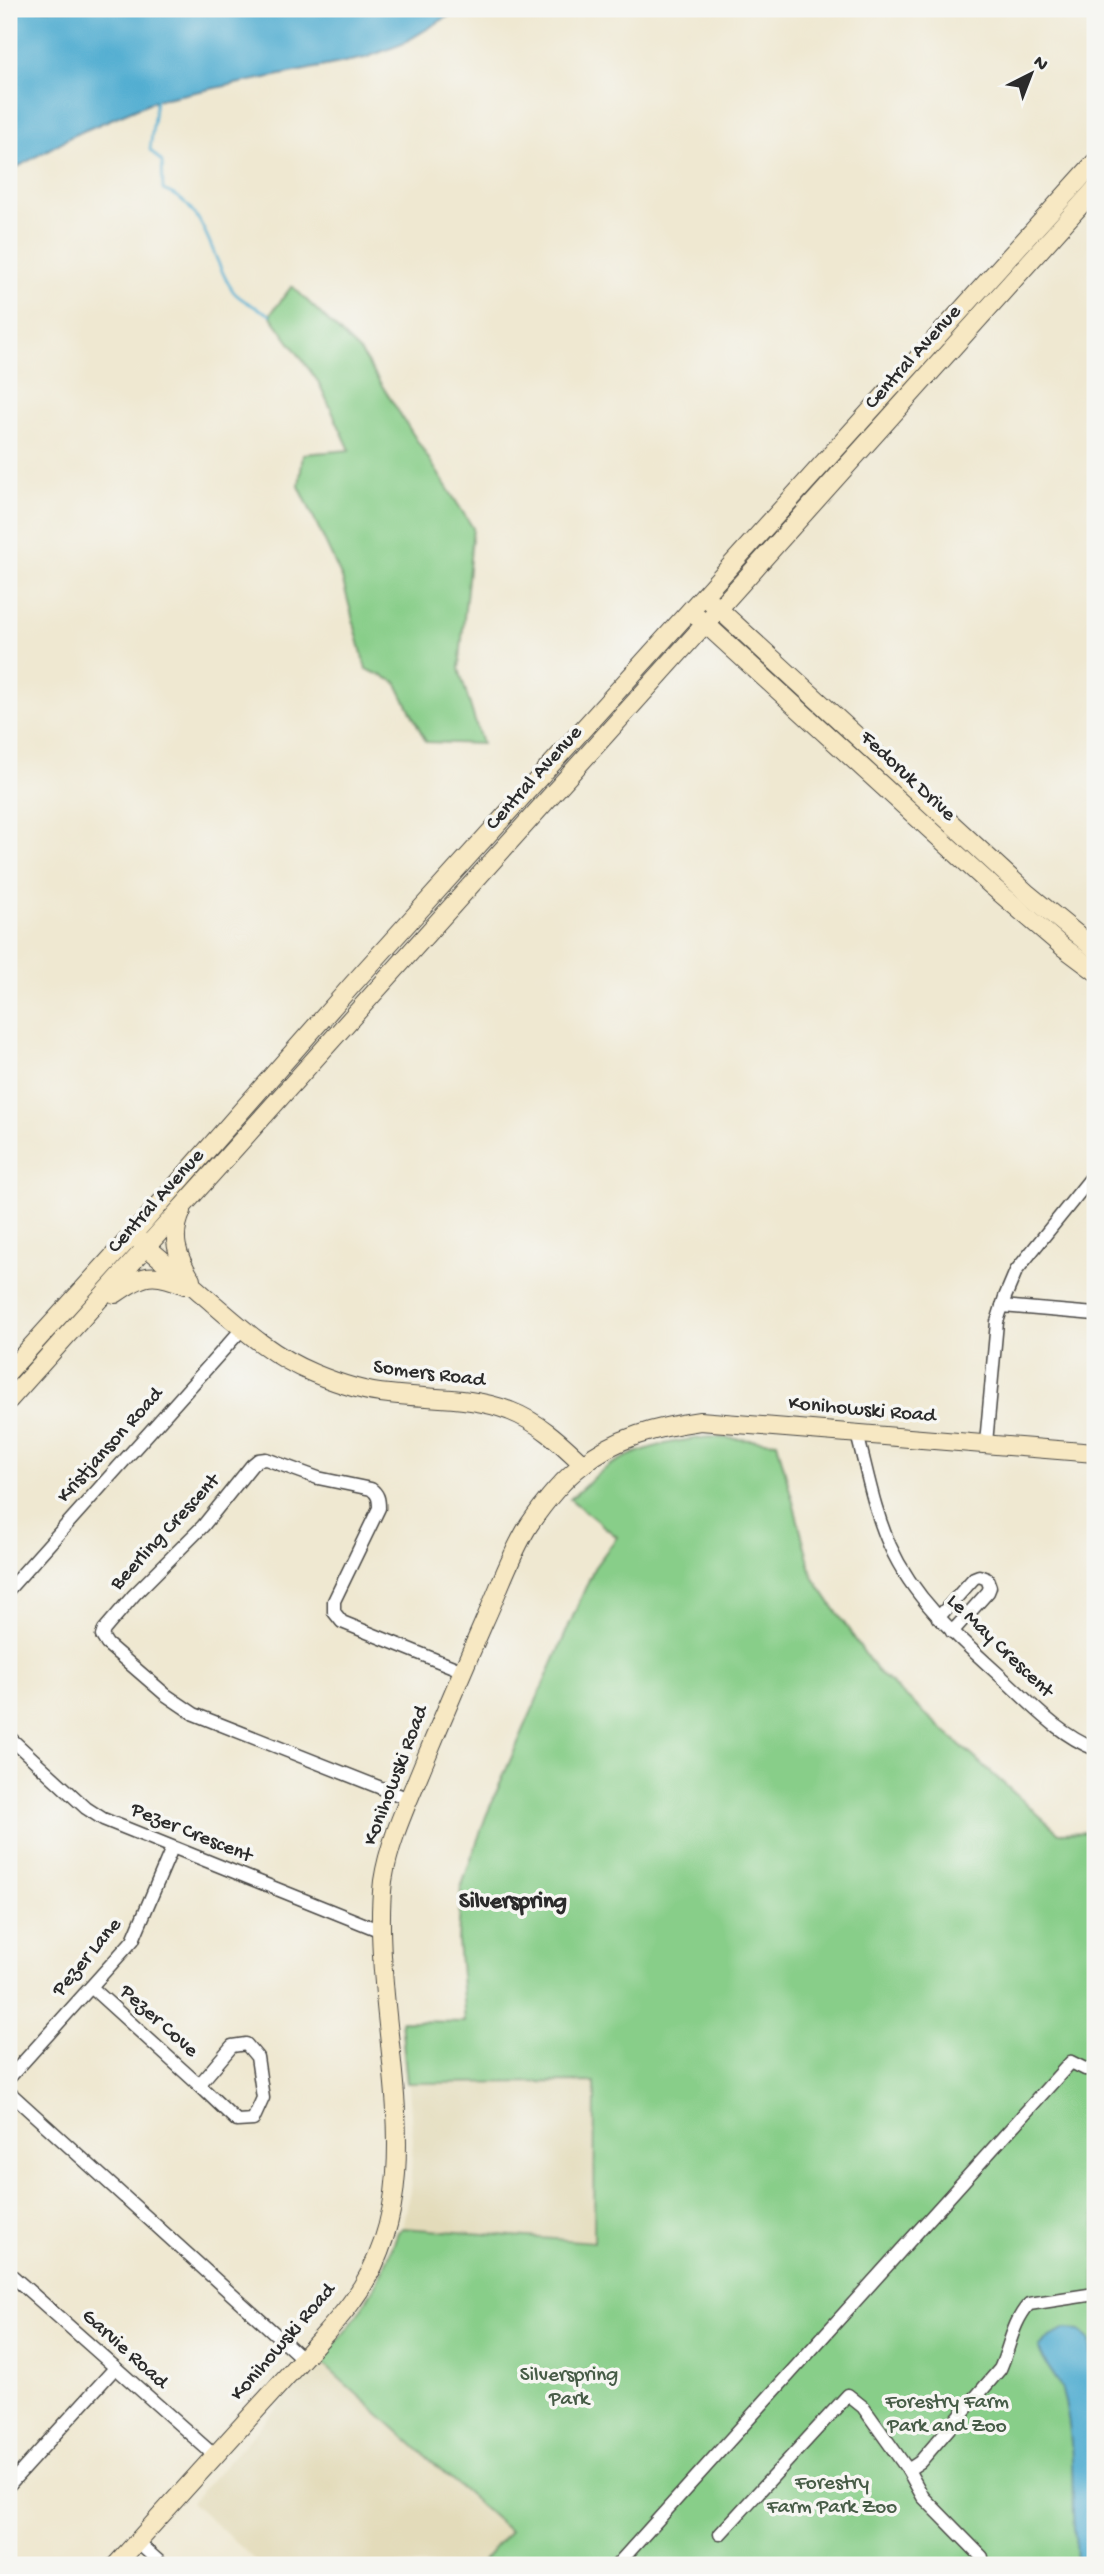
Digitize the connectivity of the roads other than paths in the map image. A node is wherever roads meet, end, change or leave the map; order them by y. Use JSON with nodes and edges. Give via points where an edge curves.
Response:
{"nodes":[{"id":1,"x":1095,"y":162,"type":"edge"},
{"id":2,"x":1095,"y":189,"type":"edge"},
{"id":3,"x":706,"y":597,"type":"junction"},
{"id":4,"x":720,"y":610,"type":"junction"},
{"id":5,"x":692,"y":611,"type":"junction"},
{"id":6,"x":707,"y":625,"type":"junction"},
{"id":7,"x":1095,"y":949,"type":"edge"},
{"id":8,"x":1095,"y":971,"type":"edge"},
{"id":9,"x":1095,"y":1172,"type":"edge"},
{"id":10,"x":184,"y":1206,"type":"junction"},
{"id":11,"x":133,"y":1234,"type":"junction"},
{"id":12,"x":147,"y":1247,"type":"junction"},
{"id":13,"x":199,"y":1291,"type":"junction"},
{"id":14,"x":1002,"y":1306,"type":"junction"},
{"id":15,"x":89,"y":1312,"type":"junction"},
{"id":16,"x":1095,"y":1314,"type":"edge"},
{"id":17,"x":242,"y":1329,"type":"junction"},
{"id":18,"x":9,"y":1371,"type":"edge"},
{"id":19,"x":9,"y":1400,"type":"edge"},
{"id":20,"x":857,"y":1434,"type":"junction"},
{"id":21,"x":986,"y":1444,"type":"junction"},
{"id":22,"x":1095,"y":1452,"type":"edge"},
{"id":23,"x":583,"y":1464,"type":"junction"},
{"id":24,"x":9,"y":1590,"type":"edge"},
{"id":25,"x":938,"y":1618,"type":"junction"},
{"id":26,"x":952,"y":1632,"type":"junction"},
{"id":27,"x":463,"y":1671,"type":"junction"},
{"id":28,"x":9,"y":1737,"type":"edge"},
{"id":29,"x":1095,"y":1749,"type":"edge"},
{"id":30,"x":409,"y":1799,"type":"junction"},
{"id":31,"x":172,"y":1848,"type":"junction"},
{"id":32,"x":381,"y":1931,"type":"junction"},
{"id":33,"x":91,"y":1987,"type":"junction"},
{"id":34,"x":1095,"y":2070,"type":"edge"},
{"id":35,"x":9,"y":2078,"type":"edge"},
{"id":36,"x":199,"y":2085,"type":"junction"},
{"id":37,"x":9,"y":2092,"type":"edge"},
{"id":38,"x":9,"y":2273,"type":"edge"},
{"id":39,"x":1095,"y":2294,"type":"edge"},
{"id":40,"x":303,"y":2359,"type":"junction"},
{"id":41,"x":115,"y":2368,"type":"junction"},
{"id":42,"x":215,"y":2456,"type":"junction"},
{"id":43,"x":908,"y":2470,"type":"junction"},
{"id":44,"x":9,"y":2485,"type":"edge"},
{"id":45,"x":720,"y":2534,"type":"dead end"},
{"id":46,"x":137,"y":2542,"type":"junction"},
{"id":47,"x":982,"y":2557,"type":"dead end"},
{"id":48,"x":116,"y":2565,"type":"edge"},
{"id":49,"x":163,"y":2565,"type":"edge"},
{"id":50,"x":617,"y":2565,"type":"edge"}],
"edges":[{"from":1,"to":3,"type":"main road","name":"Central Avenue"},
{"from":2,"to":4,"type":"main road","name":"Central Avenue"},
{"from":3,"to":4,"type":"main road","name":"Fedoruk Drive"},
{"from":3,"to":5,"type":"main road","name":"Central Avenue"},
{"from":4,"to":6,"type":"main road","name":"Central Avenue"},
{"from":4,"to":7,"type":"main road","name":"Fedoruk Drive","via":[[1028,894]]},
{"from":5,"to":6,"type":"main road","name":"Fedoruk Drive"},
{"from":5,"to":11,"type":"main road","name":"Central Avenue"},
{"from":6,"to":8,"type":"main road","name":"Fedoruk Drive","via":[[993,887]]},
{"from":6,"to":10,"type":"main road","name":"Central Avenue"},
{"from":9,"to":14,"type":"street","via":[[1016,1271]]},
{"from":10,"to":12,"type":"main road","name":"Central Avenue"},
{"from":10,"to":13,"type":"main road","via":[[174,1242]]},
{"from":11,"to":12,"type":"main road","name":"Somers Road"},
{"from":11,"to":18,"type":"main road","name":"Central Avenue"},
{"from":12,"to":13,"type":"main road","name":"Somers Road"},
{"from":12,"to":15,"type":"main road","name":"Central Avenue"},
{"from":13,"to":15,"type":"main road","via":[[146,1276]]},
{"from":13,"to":17,"type":"main road","name":"Somers Road"},
{"from":14,"to":16,"type":"street"},
{"from":14,"to":21,"type":"street"},
{"from":15,"to":19,"type":"main road","name":"Central Avenue"},
{"from":17,"to":23,"type":"main road","name":"Somers Road","via":[[288,1361],[360,1389],[509,1410],[559,1440]]},
{"from":17,"to":24,"type":"street","name":"Kristjanson Road"},
{"from":20,"to":21,"type":"main road","name":"Konihowski Road"},
{"from":20,"to":23,"type":"main road","name":"Konihowski Road","via":[[701,1421],[659,1427],[617,1443]]},
{"from":20,"to":25,"type":"street","name":"Le May Crescent","via":[[891,1548]]},
{"from":21,"to":22,"type":"main road","name":"Konihowski Road"},
{"from":23,"to":27,"type":"main road","name":"Konihowski Road","via":[[528,1527]]},
{"from":25,"to":26,"type":"street","name":"Le May Crescent"},
{"from":25,"to":26,"type":"street","via":[[974,1578],[987,1579],[988,1592]]},
{"from":26,"to":29,"type":"street","name":"Le May Crescent","via":[[1056,1727]]},
{"from":27,"to":30,"type":"main road","name":"Konihowski Road"},
{"from":27,"to":30,"type":"street","name":"Beerling Crescent","via":[[342,1622],[334,1612],[334,1601],[379,1508],[375,1492],[266,1459],[252,1465],[203,1526],[104,1630],[107,1644],[184,1708]]},
{"from":28,"to":31,"type":"street","name":"Pezer Crescent","via":[[86,1808]]},
{"from":30,"to":32,"type":"main road","name":"Konihowski Road","via":[[383,1880]]},
{"from":31,"to":32,"type":"street","name":"Pezer Crescent"},
{"from":31,"to":33,"type":"street","name":"Pezer Lane","via":[[133,1940]]},
{"from":32,"to":40,"type":"main road","name":"Konihowski Road","via":[[398,2141],[390,2215],[375,2261],[355,2298]]},
{"from":33,"to":35,"type":"street","name":"Pezer Lane"},
{"from":33,"to":36,"type":"street","name":"Pezer Cove"},
{"from":34,"to":50,"type":"street","via":[[1071,2062]]},
{"from":36,"to":36,"type":"street","name":"Pezer Cove","via":[[237,2121],[253,2120],[263,2098],[257,2056],[246,2044],[232,2046]]},
{"from":37,"to":40,"type":"street"},
{"from":38,"to":41,"type":"street","name":"Garvie Road"},
{"from":39,"to":43,"type":"street","via":[[1029,2304],[1018,2316],[1000,2370]]},
{"from":40,"to":42,"type":"main road","name":"Konihowski Road"},
{"from":41,"to":42,"type":"street","name":"Garvie Road"},
{"from":41,"to":44,"type":"street"},
{"from":42,"to":46,"type":"main road","name":"Konihowski Road"},
{"from":43,"to":45,"type":"street","via":[[863,2407],[848,2395]]},
{"from":43,"to":47,"type":"street","via":[[923,2497]]},
{"from":46,"to":48,"type":"main road","name":"Konihowski Road"},
{"from":46,"to":49,"type":"street"}]}
